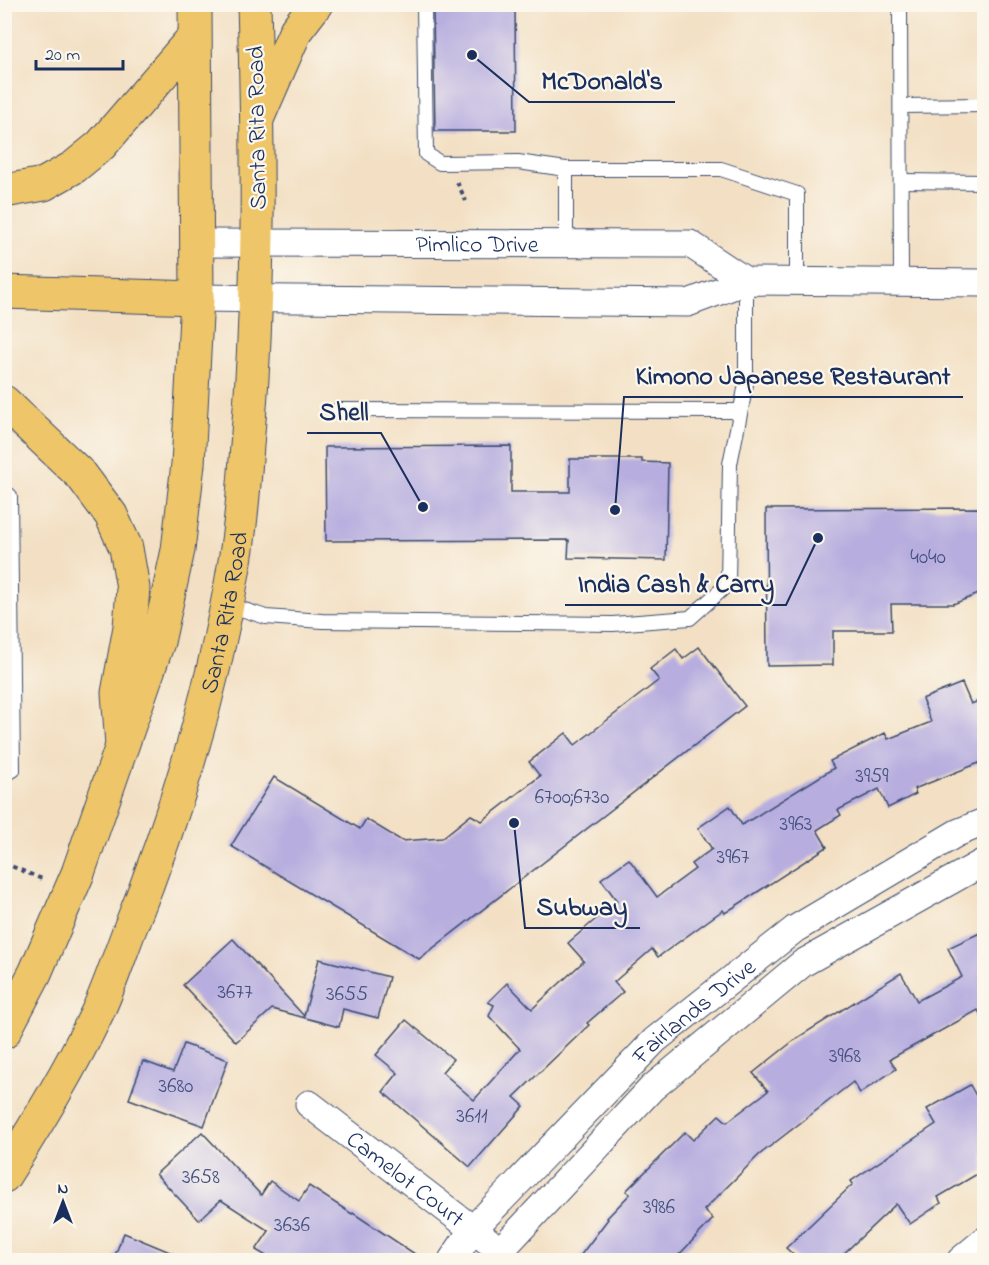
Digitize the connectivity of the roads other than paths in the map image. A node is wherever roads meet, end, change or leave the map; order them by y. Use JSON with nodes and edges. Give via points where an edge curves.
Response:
{"nodes":[{"id":1,"x":195,"y":4,"type":"edge"},
{"id":2,"x":254,"y":4,"type":"edge"},
{"id":3,"x":316,"y":4,"type":"edge"},
{"id":4,"x":424,"y":4,"type":"edge"},
{"id":5,"x":900,"y":4,"type":"edge"},
{"id":6,"x":194,"y":37,"type":"junction"},
{"id":7,"x":984,"y":105,"type":"edge"},
{"id":8,"x":901,"y":106,"type":"junction"},
{"id":9,"x":258,"y":117,"type":"junction"},
{"id":10,"x":566,"y":169,"type":"junction"},
{"id":11,"x":901,"y":181,"type":"junction"},
{"id":12,"x":984,"y":182,"type":"edge"},
{"id":13,"x":4,"y":191,"type":"edge"},
{"id":14,"x":197,"y":243,"type":"junction"},
{"id":15,"x":256,"y":243,"type":"junction"},
{"id":16,"x":566,"y":243,"type":"junction"},
{"id":17,"x":746,"y":281,"type":"junction"},
{"id":18,"x":797,"y":281,"type":"junction"},
{"id":19,"x":901,"y":282,"type":"junction"},
{"id":20,"x":984,"y":283,"type":"edge"},
{"id":21,"x":4,"y":292,"type":"edge"},
{"id":22,"x":197,"y":298,"type":"junction"},
{"id":23,"x":256,"y":298,"type":"junction"},
{"id":24,"x":4,"y":402,"type":"edge"},
{"id":25,"x":338,"y":410,"type":"dead end"},
{"id":26,"x":740,"y":411,"type":"junction"},
{"id":27,"x":4,"y":491,"type":"edge"},
{"id":28,"x":226,"y":604,"type":"junction"},
{"id":29,"x":122,"y":745,"type":"junction"},
{"id":30,"x":4,"y":775,"type":"edge"},
{"id":31,"x":984,"y":822,"type":"edge"},
{"id":32,"x":984,"y":862,"type":"edge"},
{"id":33,"x":4,"y":1032,"type":"edge"},
{"id":34,"x":309,"y":1104,"type":"dead end"},
{"id":35,"x":4,"y":1176,"type":"edge"},
{"id":36,"x":473,"y":1229,"type":"junction"},
{"id":37,"x":984,"y":1241,"type":"edge"},
{"id":38,"x":497,"y":1256,"type":"edge"},
{"id":39,"x":452,"y":1260,"type":"edge"},
{"id":40,"x":961,"y":1260,"type":"edge"}],
"edges":[{"from":1,"to":6,"type":"main road"},
{"from":2,"to":9,"type":"main road","name":"Santa Rita Road"},
{"from":3,"to":9,"type":"main road","via":[[296,30]]},
{"from":4,"to":10,"type":"lane","via":[[426,154],[440,163],[518,162]]},
{"from":5,"to":8,"type":"lane"},
{"from":6,"to":13,"type":"main road","via":[[101,145],[74,167],[44,184]]},
{"from":6,"to":14,"type":"main road"},
{"from":7,"to":8,"type":"lane"},
{"from":8,"to":11,"type":"lane"},
{"from":9,"to":15,"type":"main road","name":"Santa Rita Road"},
{"from":10,"to":16,"type":"lane"},
{"from":10,"to":18,"type":"lane","via":[[721,169],[797,194]]},
{"from":11,"to":12,"type":"lane"},
{"from":11,"to":19,"type":"lane"},
{"from":14,"to":15,"type":"street","name":"Pimlico Drive"},
{"from":14,"to":22,"type":"main road"},
{"from":15,"to":16,"type":"street","name":"Pimlico Drive"},
{"from":15,"to":23,"type":"main road","name":"Santa Rita Road"},
{"from":16,"to":17,"type":"street","name":"Pimlico Drive","via":[[690,244]]},
{"from":17,"to":18,"type":"street"},
{"from":17,"to":23,"type":"street","via":[[688,303]]},
{"from":17,"to":26,"type":"lane","via":[[746,384]]},
{"from":18,"to":19,"type":"street"},
{"from":19,"to":20,"type":"street"},
{"from":21,"to":22,"type":"main road"},
{"from":22,"to":23,"type":"street"},
{"from":22,"to":29,"type":"main road","via":[[188,464],[178,550],[158,642]]},
{"from":23,"to":28,"type":"main road","name":"Santa Rita Road","via":[[245,468]]},
{"from":24,"to":29,"type":"main road","via":[[82,476],[111,515],[126,548],[133,588],[118,693]]},
{"from":25,"to":26,"type":"lane"},
{"from":26,"to":28,"type":"lane","via":[[730,464],[728,584],[690,618],[613,624],[322,621],[266,617]]},
{"from":27,"to":30,"type":"lane","via":[[10,496],[13,770]]},
{"from":28,"to":35,"type":"main road","name":"Santa Rita Road","via":[[182,785],[147,885],[98,1009],[47,1107]]},
{"from":29,"to":33,"type":"main road","via":[[70,893]]},
{"from":31,"to":36,"type":"street","name":"Fairlands Drive","via":[[957,833],[795,929],[702,1003],[655,1041]]},
{"from":32,"to":38,"type":"street","name":"Fairlands Drive","via":[[804,963],[652,1088]]},
{"from":34,"to":36,"type":"street","name":"Camelot Court"},
{"from":36,"to":38,"type":"street","name":"Camelot Court"},
{"from":36,"to":39,"type":"street","name":"Fairlands Drive"},
{"from":37,"to":40,"type":"street"}]}
